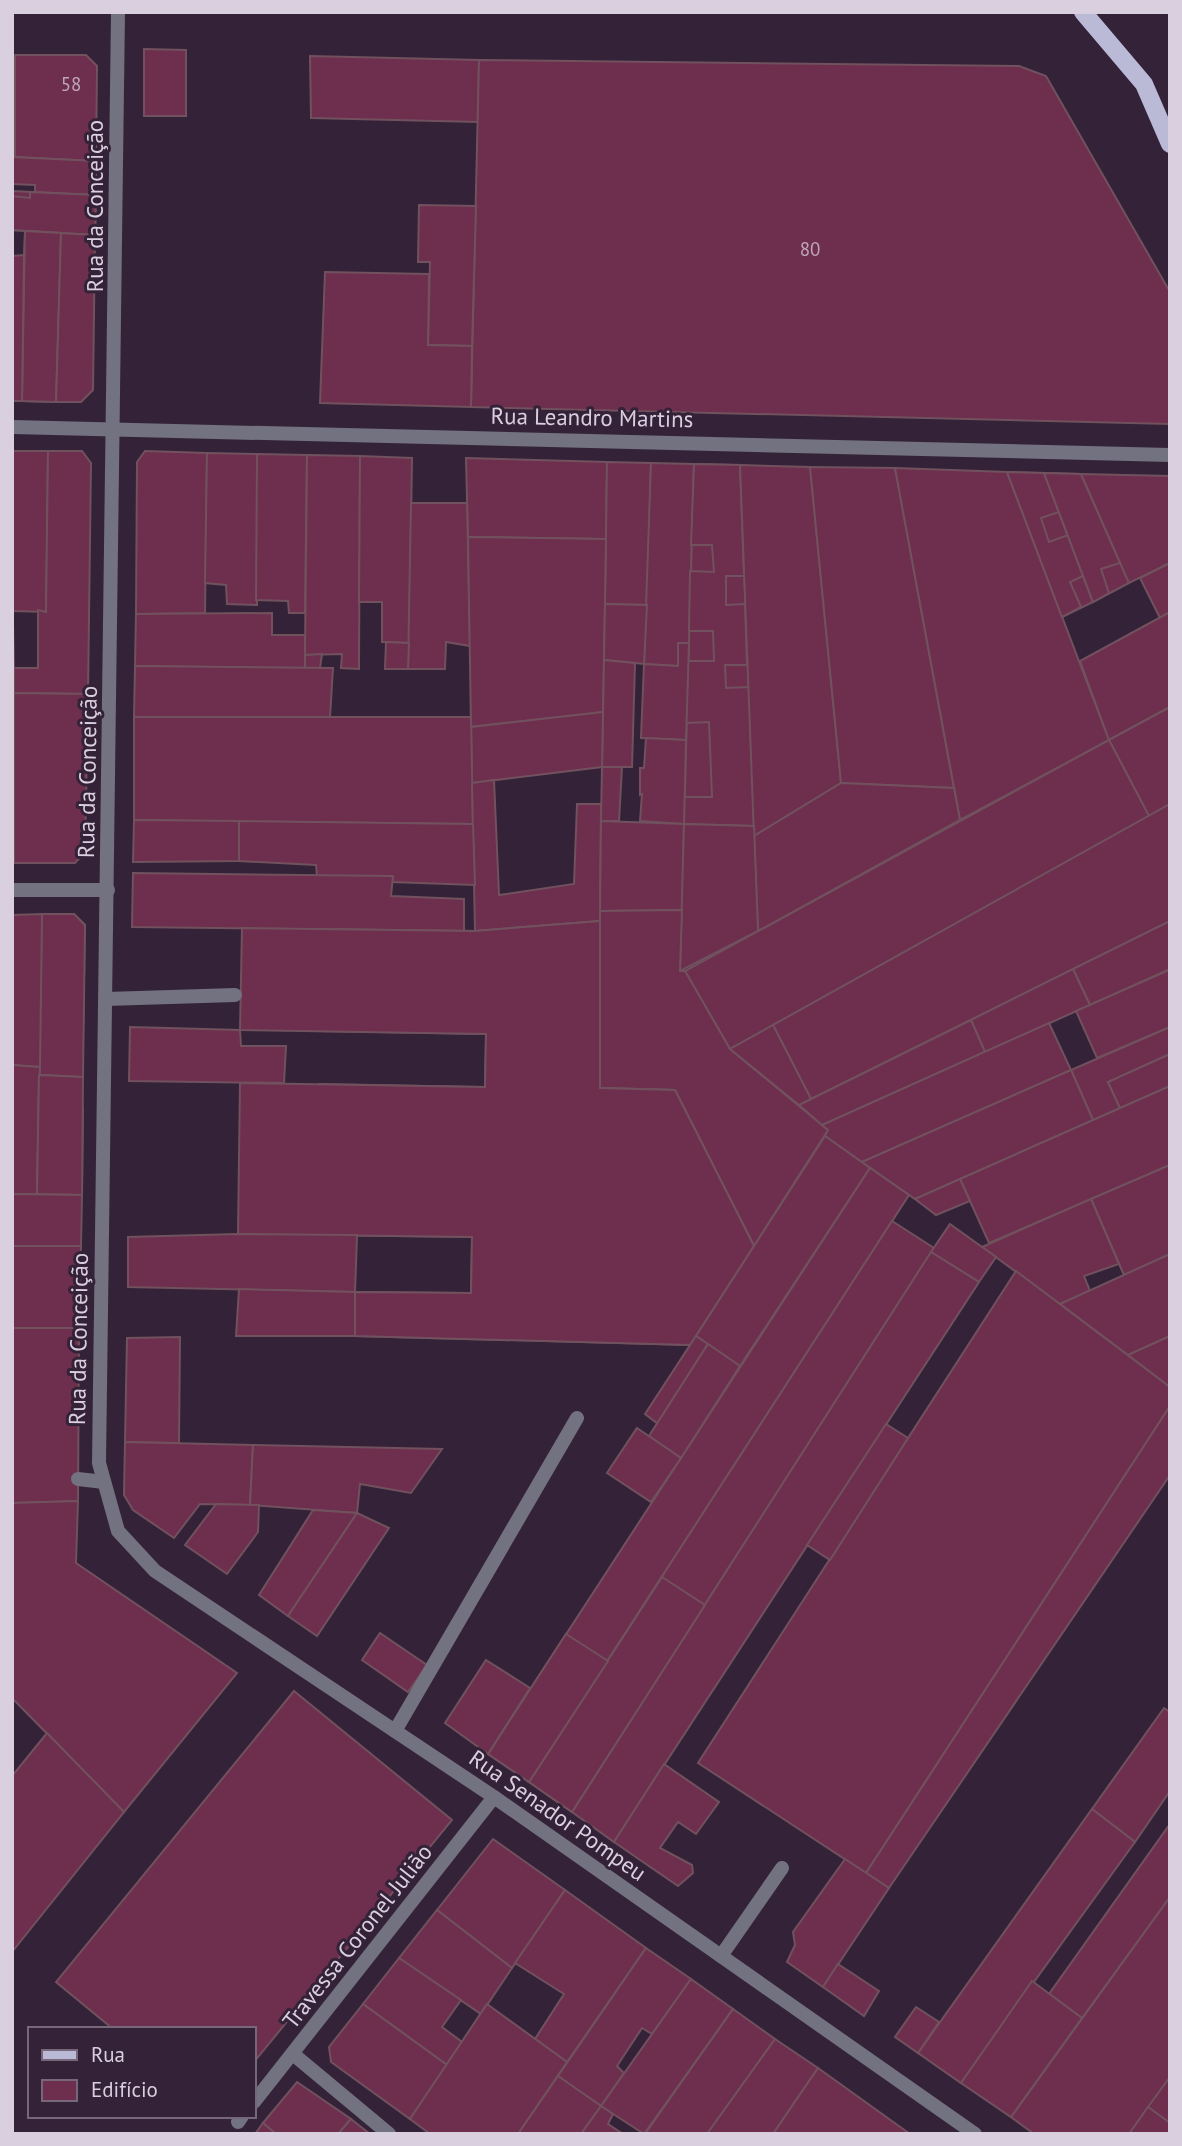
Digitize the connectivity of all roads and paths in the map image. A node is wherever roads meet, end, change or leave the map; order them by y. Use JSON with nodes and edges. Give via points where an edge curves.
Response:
{"nodes":[{"id":1,"x":118,"y":12,"type":"edge"},
{"id":2,"x":1083,"y":12,"type":"edge"},
{"id":3,"x":1169,"y":139,"type":"edge"},
{"id":4,"x":12,"y":427,"type":"edge"},
{"id":5,"x":115,"y":428,"type":"junction"},
{"id":6,"x":1170,"y":455,"type":"edge"},
{"id":7,"x":12,"y":890,"type":"edge"},
{"id":8,"x":108,"y":890,"type":"junction"},
{"id":9,"x":235,"y":995,"type":"dead end"},
{"id":10,"x":106,"y":999,"type":"junction"},
{"id":11,"x":577,"y":1418,"type":"dead end"},
{"id":12,"x":78,"y":1479,"type":"dead end"},
{"id":13,"x":104,"y":1482,"type":"junction"},
{"id":14,"x":118,"y":1531,"type":"joint"},
{"id":15,"x":395,"y":1731,"type":"junction"},
{"id":16,"x":494,"y":1797,"type":"junction"},
{"id":17,"x":782,"y":1868,"type":"dead end"},
{"id":18,"x":721,"y":1956,"type":"junction"},
{"id":19,"x":293,"y":2054,"type":"junction"},
{"id":20,"x":256,"y":2100,"type":"edge"},
{"id":21,"x":389,"y":2134,"type":"edge"},
{"id":22,"x":975,"y":2134,"type":"edge"}],
"edges":[{"from":1,"to":5,"type":"street","name":"Rua da Conceição"},
{"from":2,"to":3,"type":"main road","via":[[1144,83]]},
{"from":4,"to":5,"type":"street","name":"Rua Leandro Martins"},
{"from":5,"to":6,"type":"street","name":"Rua Leandro Martins"},
{"from":5,"to":8,"type":"street","name":"Rua da Conceição"},
{"from":7,"to":8,"type":"street"},
{"from":8,"to":10,"type":"street","name":"Rua da Conceição"},
{"from":9,"to":10,"type":"street"},
{"from":10,"to":13,"type":"street","name":"Rua da Conceição","via":[[99,1463]]},
{"from":11,"to":15,"type":"street"},
{"from":12,"to":13,"type":"street"},
{"from":13,"to":14,"type":"street","name":"Rua da Conceição"},
{"from":14,"to":15,"type":"street","name":"Rua Senador Pompeu","via":[[155,1571]]},
{"from":15,"to":16,"type":"street","name":"Rua Senador Pompeu"},
{"from":16,"to":18,"type":"street","name":"Rua Senador Pompeu"},
{"from":16,"to":19,"type":"street","name":"Travessa Coronel Julião"},
{"from":17,"to":18,"type":"street"},
{"from":18,"to":22,"type":"street","name":"Rua Senador Pompeu"},
{"from":19,"to":20,"type":"street","name":"Travessa Coronel Julião"},
{"from":19,"to":21,"type":"street"}]}
